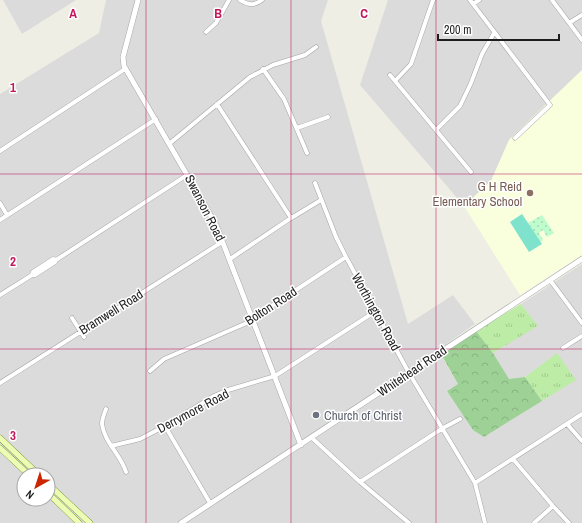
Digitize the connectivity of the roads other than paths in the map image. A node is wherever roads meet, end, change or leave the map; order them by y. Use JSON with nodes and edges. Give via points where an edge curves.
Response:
{"nodes":[{"id":1,"x":138,"y":0,"type":"edge"},
{"id":2,"x":229,"y":0,"type":"edge"},
{"id":3,"x":240,"y":0,"type":"edge"},
{"id":4,"x":262,"y":0,"type":"edge"},
{"id":5,"x":432,"y":0,"type":"edge"},
{"id":6,"x":470,"y":0,"type":"edge"},
{"id":7,"x":479,"y":0,"type":"edge"},
{"id":8,"x":552,"y":0,"type":"edge"},
{"id":9,"x":473,"y":4,"type":"junction"},
{"id":10,"x":582,"y":15,"type":"edge"},
{"id":11,"x":569,"y":23,"type":"junction"},
{"id":12,"x":206,"y":32,"type":"dead end"},
{"id":13,"x":494,"y":33,"type":"junction"},
{"id":14,"x":582,"y":40,"type":"edge"},
{"id":15,"x":316,"y":47,"type":"dead end"},
{"id":16,"x":125,"y":69,"type":"junction"},
{"id":17,"x":263,"y":69,"type":"junction"},
{"id":18,"x":390,"y":75,"type":"dead end"},
{"id":19,"x":395,"y":81,"type":"junction"},
{"id":20,"x":218,"y":104,"type":"junction"},
{"id":21,"x":328,"y":116,"type":"dead end"},
{"id":22,"x":156,"y":119,"type":"junction"},
{"id":23,"x":297,"y":128,"type":"junction"},
{"id":24,"x":436,"y":130,"type":"junction"},
{"id":25,"x":515,"y":138,"type":"dead end"},
{"id":26,"x":169,"y":144,"type":"junction"},
{"id":27,"x":0,"y":151,"type":"edge"},
{"id":28,"x":306,"y":153,"type":"dead end"},
{"id":29,"x":471,"y":172,"type":"dead end"},
{"id":30,"x":188,"y":175,"type":"junction"},
{"id":31,"x":315,"y":183,"type":"dead end"},
{"id":32,"x":321,"y":200,"type":"junction"},
{"id":33,"x":0,"y":203,"type":"edge"},
{"id":34,"x":7,"y":215,"type":"junction"},
{"id":35,"x":291,"y":218,"type":"junction"},
{"id":36,"x":0,"y":220,"type":"edge"},
{"id":37,"x":222,"y":242,"type":"junction"},
{"id":38,"x":346,"y":257,"type":"junction"},
{"id":39,"x":230,"y":259,"type":"junction"},
{"id":40,"x":582,"y":259,"type":"edge"},
{"id":41,"x":550,"y":280,"type":"junction"},
{"id":42,"x":0,"y":296,"type":"edge"},
{"id":43,"x":376,"y":311,"type":"junction"},
{"id":44,"x":72,"y":318,"type":"dead end"},
{"id":45,"x":253,"y":318,"type":"junction"},
{"id":46,"x":582,"y":323,"type":"edge"},
{"id":47,"x":81,"y":332,"type":"junction"},
{"id":48,"x":582,"y":336,"type":"edge"},
{"id":49,"x":84,"y":337,"type":"dead end"},
{"id":50,"x":563,"y":348,"type":"dead end"},
{"id":51,"x":150,"y":371,"type":"dead end"},
{"id":52,"x":409,"y":373,"type":"junction"},
{"id":53,"x":274,"y":376,"type":"junction"},
{"id":54,"x":0,"y":382,"type":"edge"},
{"id":55,"x":106,"y":408,"type":"dead end"},
{"id":56,"x":582,"y":414,"type":"edge"},
{"id":57,"x":460,"y":419,"type":"dead end"},
{"id":58,"x":568,"y":424,"type":"junction"},
{"id":59,"x":165,"y":426,"type":"junction"},
{"id":60,"x":443,"y":428,"type":"junction"},
{"id":61,"x":0,"y":438,"type":"edge"},
{"id":62,"x":312,"y":438,"type":"junction"},
{"id":63,"x":582,"y":440,"type":"edge"},
{"id":64,"x":301,"y":445,"type":"junction"},
{"id":65,"x":111,"y":446,"type":"junction"},
{"id":66,"x":0,"y":448,"type":"edge"},
{"id":67,"x":513,"y":459,"type":"junction"},
{"id":68,"x":20,"y":467,"type":"edge"},
{"id":69,"x":31,"y":467,"type":"edge"},
{"id":70,"x":126,"y":472,"type":"dead end"},
{"id":71,"x":360,"y":482,"type":"junction"},
{"id":72,"x":476,"y":483,"type":"junction"},
{"id":73,"x":56,"y":491,"type":"edge"},
{"id":74,"x":56,"y":501,"type":"edge"},
{"id":75,"x":210,"y":503,"type":"junction"},
{"id":76,"x":553,"y":506,"type":"junction"},
{"id":77,"x":79,"y":523,"type":"edge"},
{"id":78,"x":90,"y":523,"type":"edge"},
{"id":79,"x":181,"y":523,"type":"edge"},
{"id":80,"x":409,"y":523,"type":"edge"},
{"id":81,"x":485,"y":523,"type":"edge"},
{"id":82,"x":534,"y":523,"type":"edge"},
{"id":83,"x":570,"y":523,"type":"edge"}],
"edges":[{"from":1,"to":16,"type":"street","via":[[123,57]]},
{"from":2,"to":12,"type":"street","via":[[216,23]]},
{"from":3,"to":4,"type":"street","via":[[252,4]]},
{"from":5,"to":19,"type":"street","via":[[410,64]]},
{"from":6,"to":9,"type":"street"},
{"from":7,"to":9,"type":"street"},
{"from":8,"to":11,"type":"street"},
{"from":9,"to":13,"type":"street"},
{"from":10,"to":11,"type":"street"},
{"from":11,"to":14,"type":"street"},
{"from":13,"to":24,"type":"street","via":[[482,54],[460,106]]},
{"from":13,"to":25,"type":"street","via":[[550,104]]},
{"from":15,"to":17,"type":"street","via":[[305,55]]},
{"from":16,"to":22,"type":"street","name":"Swanson Road"},
{"from":16,"to":27,"type":"street"},
{"from":17,"to":20,"type":"street"},
{"from":17,"to":23,"type":"street","via":[[284,99]]},
{"from":18,"to":19,"type":"street"},
{"from":19,"to":24,"type":"street"},
{"from":20,"to":26,"type":"street"},
{"from":20,"to":35,"type":"street"},
{"from":21,"to":23,"type":"street"},
{"from":22,"to":26,"type":"street","name":"Swanson Road"},
{"from":22,"to":34,"type":"street"},
{"from":23,"to":28,"type":"street"},
{"from":24,"to":29,"type":"street"},
{"from":26,"to":30,"type":"street","name":"Swanson Road"},
{"from":30,"to":37,"type":"street","name":"Swanson Road","via":[[216,224]]},
{"from":30,"to":42,"type":"street","via":[[56,260],[53,259]]},
{"from":31,"to":32,"type":"street","name":"Worthington Road"},
{"from":32,"to":35,"type":"street"},
{"from":32,"to":38,"type":"street","name":"Worthington Road"},
{"from":33,"to":34,"type":"street"},
{"from":34,"to":36,"type":"street"},
{"from":35,"to":39,"type":"street"},
{"from":37,"to":39,"type":"street","name":"Swanson Road"},
{"from":37,"to":47,"type":"street","name":"Bramwell Road"},
{"from":38,"to":43,"type":"street","name":"Worthington Road"},
{"from":38,"to":45,"type":"street","name":"Bolton Road"},
{"from":39,"to":45,"type":"street","name":"Swanson Road"},
{"from":40,"to":41,"type":"street","name":"Whitehead Road"},
{"from":41,"to":46,"type":"street"},
{"from":41,"to":52,"type":"street","name":"Whitehead Road"},
{"from":43,"to":52,"type":"street","name":"Worthington Road"},
{"from":43,"to":53,"type":"street","name":"Derrymore Road"},
{"from":44,"to":47,"type":"street"},
{"from":45,"to":51,"type":"street","name":"Bolton Road","via":[[164,359]]},
{"from":45,"to":53,"type":"street","name":"Swanson Road"},
{"from":47,"to":49,"type":"street"},
{"from":47,"to":54,"type":"street","name":"Bramwell Road"},
{"from":48,"to":50,"type":"street"},
{"from":52,"to":60,"type":"street","name":"Worthington Road"},
{"from":52,"to":62,"type":"street","name":"Whitehead Road"},
{"from":53,"to":59,"type":"street","name":"Derrymore Road","via":[[214,396]]},
{"from":53,"to":64,"type":"street","name":"Swanson Road"},
{"from":55,"to":65,"type":"street","via":[[102,424]]},
{"from":56,"to":58,"type":"street"},
{"from":57,"to":60,"type":"street"},
{"from":58,"to":63,"type":"street"},
{"from":58,"to":67,"type":"street"},
{"from":59,"to":65,"type":"street","name":"Derrymore Road","via":[[140,439]]},
{"from":59,"to":75,"type":"street"},
{"from":60,"to":71,"type":"street"},
{"from":60,"to":72,"type":"street","name":"Worthington Road"},
{"from":61,"to":69,"type":"main road"},
{"from":62,"to":64,"type":"street","name":"Whitehead Road"},
{"from":62,"to":71,"type":"street"},
{"from":64,"to":75,"type":"street","name":"Whitehead Road"},
{"from":65,"to":70,"type":"street","via":[[124,464]]},
{"from":66,"to":68,"type":"main road"},
{"from":67,"to":72,"type":"street"},
{"from":67,"to":76,"type":"street"},
{"from":71,"to":80,"type":"street"},
{"from":72,"to":81,"type":"street","name":"Worthington Road"},
{"from":73,"to":78,"type":"main road"},
{"from":74,"to":77,"type":"main road"},
{"from":75,"to":79,"type":"street","name":"Whitehead Road"},
{"from":76,"to":82,"type":"street"},
{"from":76,"to":83,"type":"street"}]}
